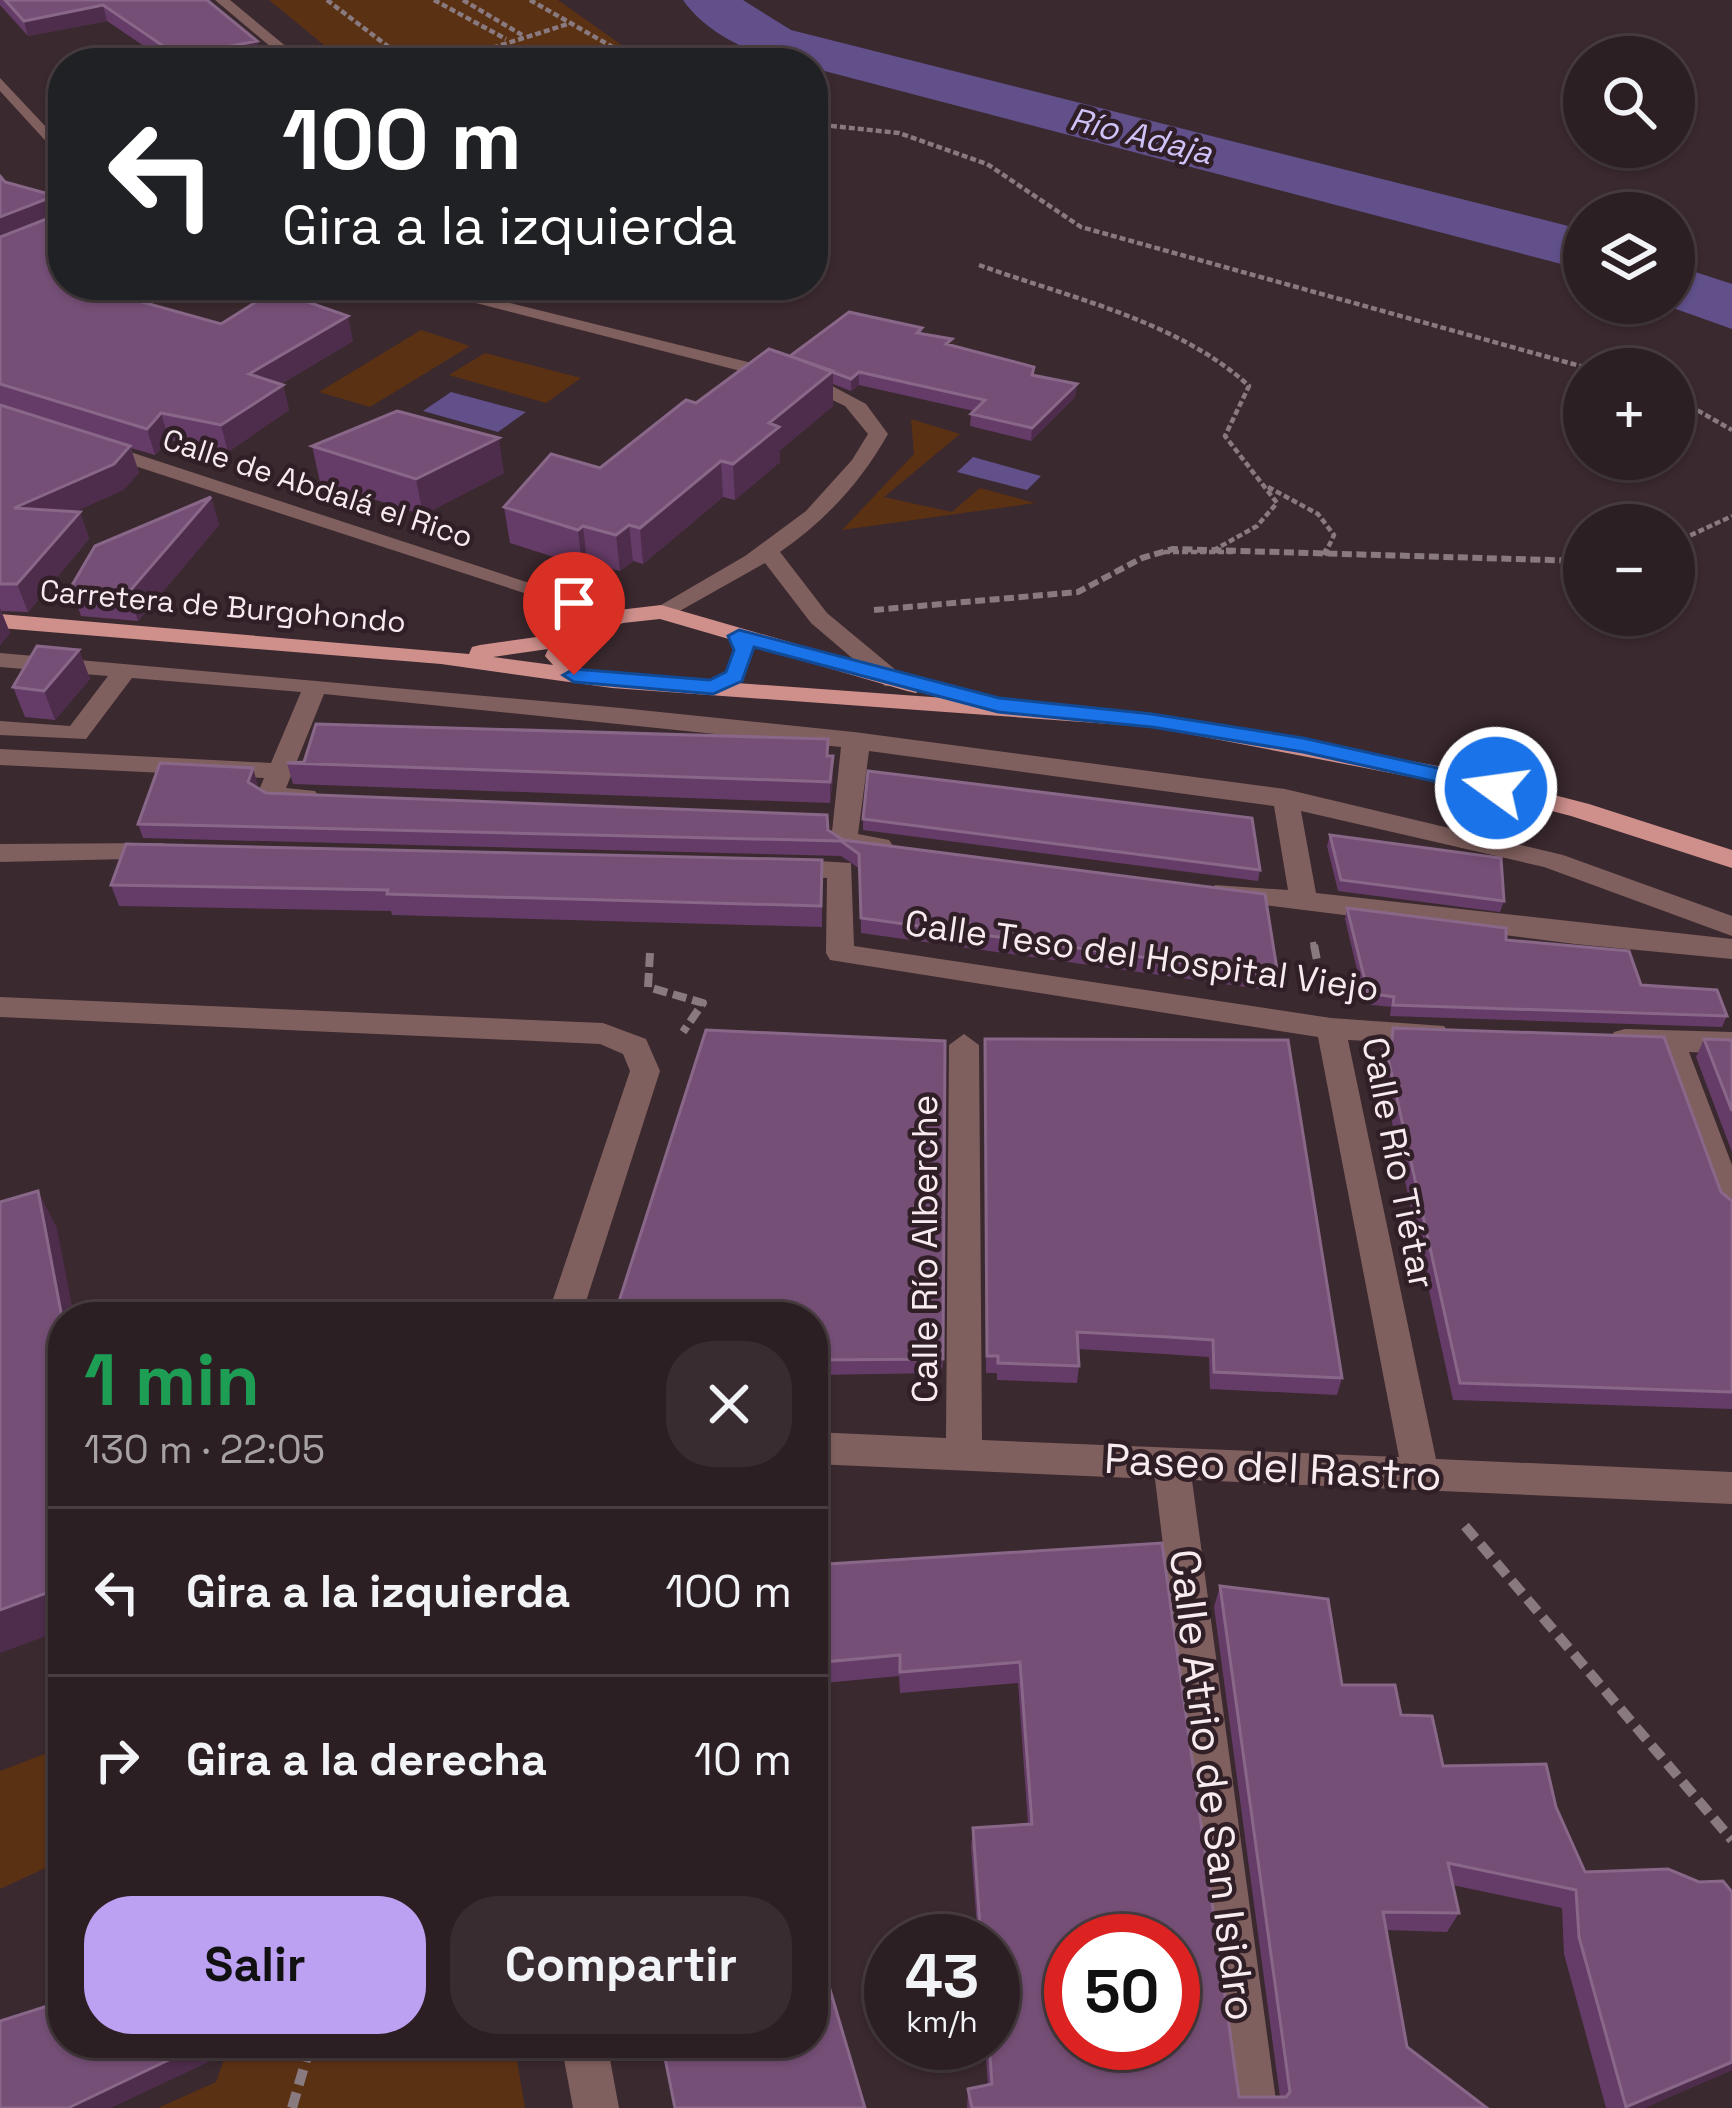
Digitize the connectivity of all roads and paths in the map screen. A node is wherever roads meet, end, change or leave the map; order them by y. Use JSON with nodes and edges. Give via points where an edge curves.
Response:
{"nodes":[{"id":1,"x":222,"y":0,"type":"edge"},
{"id":2,"x":327,"y":0,"type":"edge"},
{"id":3,"x":434,"y":0,"type":"edge"},
{"id":4,"x":463,"y":0,"type":"edge"},
{"id":5,"x":530,"y":0,"type":"edge"},
{"id":6,"x":570,"y":24,"type":"junction"},
{"id":7,"x":523,"y":36,"type":"junction"},
{"id":8,"x":508,"y":40,"type":"junction"},
{"id":9,"x":281,"y":48,"type":"edge"},
{"id":10,"x":390,"y":48,"type":"edge"},
{"id":11,"x":488,"y":48,"type":"edge"},
{"id":12,"x":614,"y":48,"type":"edge"},
{"id":13,"x":4,"y":91,"type":"edge"},
{"id":14,"x":828,"y":126,"type":"edge"},
{"id":15,"x":48,"y":138,"type":"edge"},
{"id":16,"x":979,"y":265,"type":"dead end"},
{"id":17,"x":475,"y":300,"type":"edge"},
{"id":18,"x":1563,"y":361,"type":"edge"},
{"id":19,"x":1695,"y":409,"type":"edge"},
{"id":20,"x":1732,"y":430,"type":"edge"},
{"id":21,"x":67,"y":438,"type":"edge"},
{"id":22,"x":1267,"y":486,"type":"junction"},
{"id":23,"x":1732,"y":516,"type":"edge"},
{"id":24,"x":1695,"y":533,"type":"edge"},
{"id":25,"x":1213,"y":550,"type":"junction"},
{"id":26,"x":770,"y":554,"type":"junction"},
{"id":27,"x":1324,"y":555,"type":"junction"},
{"id":28,"x":1563,"y":561,"type":"edge"},
{"id":29,"x":661,"y":612,"type":"junction"},
{"id":30,"x":618,"y":616,"type":"junction"},
{"id":31,"x":819,"y":618,"type":"junction"},
{"id":32,"x":0,"y":621,"type":"edge"},
{"id":33,"x":739,"y":636,"type":"junction"},
{"id":34,"x":563,"y":640,"type":"junction"},
{"id":35,"x":441,"y":658,"type":"junction"},
{"id":36,"x":0,"y":660,"type":"edge"},
{"id":37,"x":125,"y":670,"type":"junction"},
{"id":38,"x":574,"y":675,"type":"junction"},
{"id":39,"x":894,"y":681,"type":"junction"},
{"id":40,"x":316,"y":685,"type":"junction"},
{"id":41,"x":713,"y":687,"type":"junction"},
{"id":42,"x":998,"y":705,"type":"junction"},
{"id":43,"x":0,"y":728,"type":"edge"},
{"id":44,"x":854,"y":740,"type":"junction"},
{"id":45,"x":0,"y":757,"type":"edge"},
{"id":46,"x":275,"y":783,"type":"junction"},
{"id":47,"x":1285,"y":797,"type":"junction"},
{"id":48,"x":342,"y":798,"type":"edge"},
{"id":49,"x":838,"y":836,"type":"junction"},
{"id":50,"x":913,"y":850,"type":"edge"},
{"id":51,"x":202,"y":852,"type":"edge"},
{"id":52,"x":0,"y":854,"type":"edge"},
{"id":53,"x":1732,"y":859,"type":"edge"},
{"id":54,"x":746,"y":867,"type":"edge"},
{"id":55,"x":1189,"y":886,"type":"edge"},
{"id":56,"x":1304,"y":901,"type":"junction"},
{"id":57,"x":1732,"y":927,"type":"edge"},
{"id":58,"x":1732,"y":949,"type":"edge"},
{"id":59,"x":650,"y":953,"type":"dead end"},
{"id":60,"x":0,"y":1007,"type":"edge"},
{"id":61,"x":1330,"y":1029,"type":"junction"},
{"id":62,"x":682,"y":1032,"type":"dead end"},
{"id":63,"x":1466,"y":1034,"type":"edge"},
{"id":64,"x":1602,"y":1039,"type":"edge"},
{"id":65,"x":1670,"y":1041,"type":"junction"},
{"id":66,"x":1732,"y":1043,"type":"edge"},
{"id":67,"x":964,"y":1045,"type":"dead end"},
{"id":68,"x":1732,"y":1208,"type":"edge"},
{"id":69,"x":569,"y":1302,"type":"edge"},
{"id":70,"x":828,"y":1449,"type":"edge"},
{"id":71,"x":964,"y":1454,"type":"junction"},
{"id":72,"x":1172,"y":1462,"type":"junction"},
{"id":73,"x":1421,"y":1475,"type":"junction"},
{"id":74,"x":1732,"y":1488,"type":"edge"},
{"id":75,"x":1732,"y":1840,"type":"edge"},
{"id":76,"x":307,"y":2058,"type":"edge"},
{"id":77,"x":587,"y":2058,"type":"edge"},
{"id":78,"x":292,"y":2108,"type":"edge"},
{"id":79,"x":596,"y":2108,"type":"edge"},
{"id":80,"x":1254,"y":2108,"type":"edge"}],
"edges":[{"from":1,"to":9,"type":"street"},
{"from":2,"to":10,"type":"path"},
{"from":3,"to":8,"type":"path"},
{"from":4,"to":7,"type":"path"},
{"from":5,"to":6,"type":"path"},
{"from":6,"to":7,"type":"path"},
{"from":6,"to":12,"type":"path"},
{"from":7,"to":8,"type":"path"},
{"from":8,"to":11,"type":"path"},
{"from":13,"to":15,"type":"street"},
{"from":14,"to":18,"type":"path","via":[[899,134],[987,164],[1081,226]]},
{"from":16,"to":22,"type":"path","via":[[1242,376],[1249,386],[1225,436]]},
{"from":17,"to":26,"type":"street","via":[[814,384],[868,415],[878,434],[867,457]]},
{"from":19,"to":20,"type":"path"},
{"from":21,"to":30,"type":"street","name":"Calle de Abdalá el Rico"},
{"from":22,"to":25,"type":"path","via":[[1277,503],[1268,519]]},
{"from":22,"to":27,"type":"path","via":[[1318,514],[1334,536]]},
{"from":23,"to":24,"type":"path"},
{"from":25,"to":27,"type":"path"},
{"from":25,"to":31,"type":"path","via":[[1142,558],[1078,592]]},
{"from":26,"to":29,"type":"street"},
{"from":26,"to":31,"type":"street"},
{"from":27,"to":28,"type":"path"},
{"from":29,"to":30,"type":"main road","name":"Carretera de Burgohondo"},
{"from":29,"to":33,"type":"main road"},
{"from":30,"to":34,"type":"main road","name":"Carretera de Burgohondo"},
{"from":31,"to":39,"type":"street"},
{"from":32,"to":35,"type":"main road","name":"Carretera de Burgohondo"},
{"from":33,"to":39,"type":"main road"},
{"from":33,"to":41,"type":"main road","via":[[745,650],[735,676]]},
{"from":34,"to":35,"type":"main road","name":"Carretera de Burgohondo"},
{"from":34,"to":38,"type":"main road","via":[[557,656]]},
{"from":35,"to":38,"type":"main road","name":"Carretera de Burgohondo"},
{"from":36,"to":37,"type":"street"},
{"from":37,"to":40,"type":"street"},
{"from":37,"to":43,"type":"street","via":[[76,734]]},
{"from":38,"to":41,"type":"main road","name":"Carretera de Burgohondo"},
{"from":39,"to":42,"type":"main road"},
{"from":40,"to":44,"type":"street"},
{"from":40,"to":46,"type":"street"},
{"from":41,"to":42,"type":"main road"},
{"from":42,"to":53,"type":"main road","via":[[1303,745],[1580,810]]},
{"from":44,"to":47,"type":"street"},
{"from":44,"to":49,"type":"street","name":"Calle Teso del Hospital Viejo"},
{"from":45,"to":46,"type":"street"},
{"from":46,"to":48,"type":"street"},
{"from":47,"to":56,"type":"street"},
{"from":47,"to":57,"type":"street","via":[[1543,858]]},
{"from":49,"to":50,"type":"street"},
{"from":49,"to":54,"type":"street"},
{"from":49,"to":61,"type":"street","name":"Calle Teso del Hospital Viejo","via":[[840,953]]},
{"from":51,"to":52,"type":"street"},
{"from":55,"to":56,"type":"street"},
{"from":56,"to":58,"type":"street"},
{"from":56,"to":61,"type":"path","name":"Calle Río Tiétar"},
{"from":59,"to":62,"type":"path","via":[[648,987],[703,1003]]},
{"from":60,"to":69,"type":"street","via":[[603,1034],[635,1047],[645,1071]]},
{"from":61,"to":63,"type":"street","name":"Calle Teso del Hospital Viejo"},
{"from":61,"to":73,"type":"street","name":"Calle Río Tiétar"},
{"from":64,"to":65,"type":"street"},
{"from":65,"to":66,"type":"street"},
{"from":65,"to":68,"type":"street"},
{"from":67,"to":71,"type":"street","name":"Calle Río Alberche"},
{"from":70,"to":71,"type":"street","name":"Paseo del Rastro"},
{"from":71,"to":72,"type":"street","name":"Paseo del Rastro"},
{"from":72,"to":73,"type":"street","name":"Paseo del Rastro"},
{"from":72,"to":80,"type":"street","name":"Calle Atrio de San Isidro"},
{"from":73,"to":74,"type":"street","name":"Paseo del Rastro"},
{"from":73,"to":75,"type":"path"},
{"from":76,"to":78,"type":"path"},
{"from":77,"to":79,"type":"street"}]}
